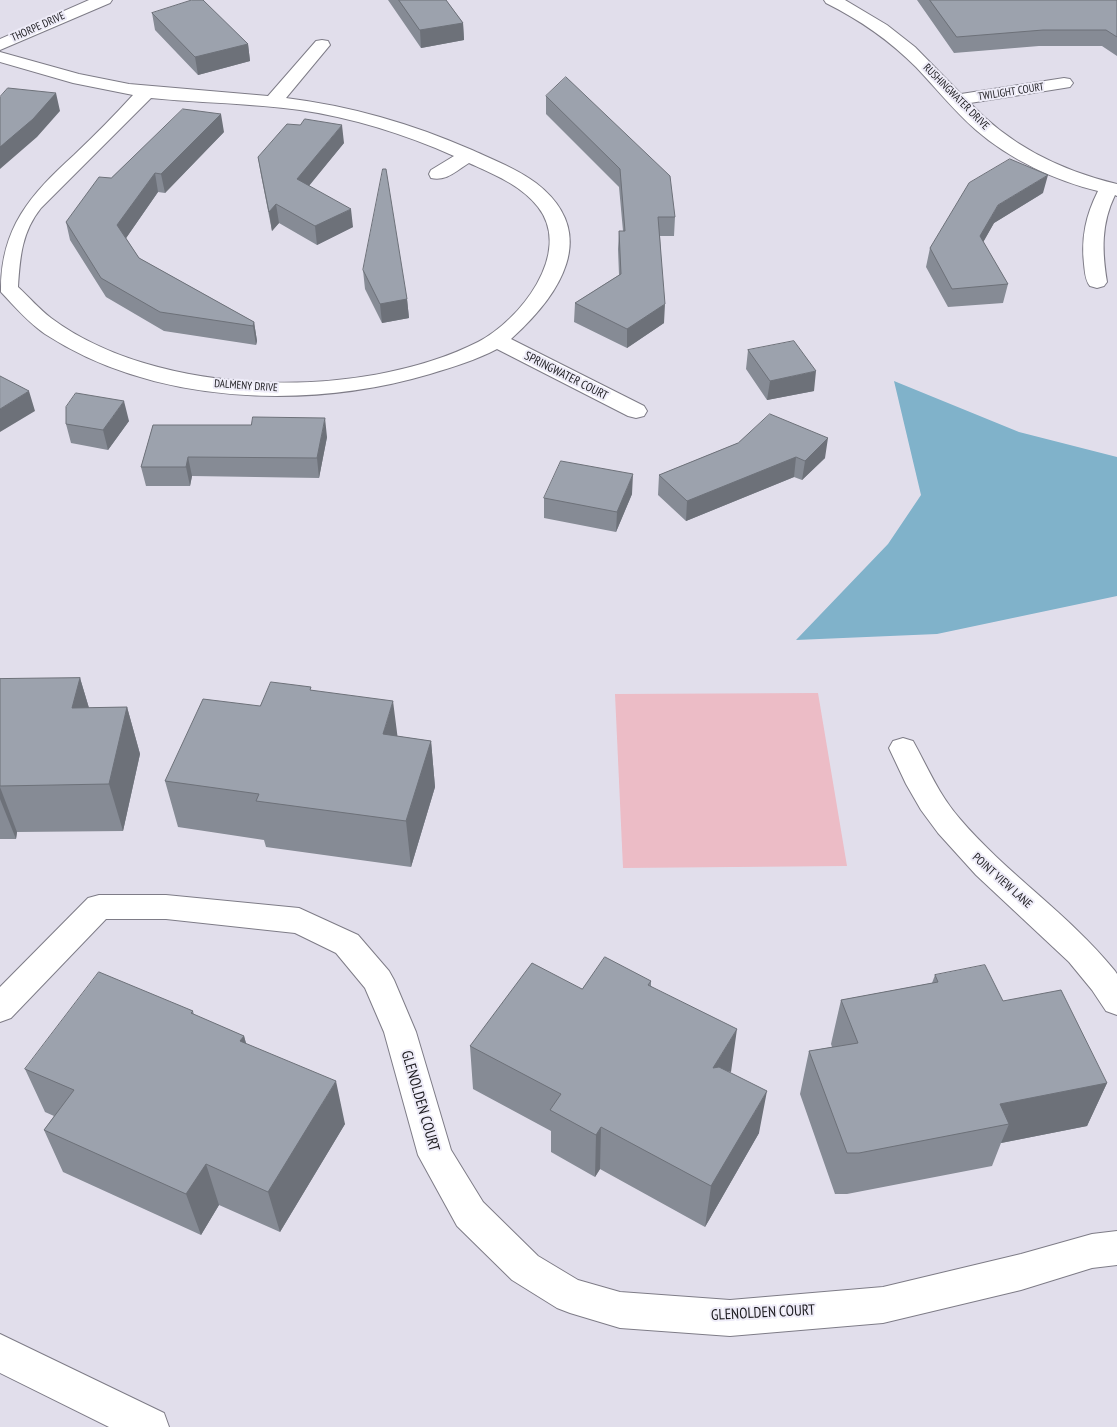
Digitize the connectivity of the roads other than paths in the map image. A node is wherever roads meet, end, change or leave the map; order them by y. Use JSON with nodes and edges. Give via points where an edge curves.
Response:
{"nodes":[{"id":1,"x":104,"y":0,"type":"edge"},
{"id":2,"x":832,"y":0,"type":"edge"},
{"id":3,"x":0,"y":45,"type":"edge"},
{"id":4,"x":322,"y":45,"type":"dead end"},
{"id":5,"x":0,"y":57,"type":"edge"},
{"id":6,"x":1064,"y":83,"type":"dead end"},
{"id":7,"x":146,"y":92,"type":"junction"},
{"id":8,"x":957,"y":100,"type":"junction"},
{"id":9,"x":272,"y":102,"type":"junction"},
{"id":10,"x":468,"y":156,"type":"junction"},
{"id":11,"x":438,"y":174,"type":"dead end"},
{"id":12,"x":1113,"y":189,"type":"edge"},
{"id":13,"x":1097,"y":282,"type":"dead end"},
{"id":14,"x":4,"y":288,"type":"edge"},
{"id":15,"x":497,"y":340,"type":"junction"},
{"id":16,"x":636,"y":411,"type":"dead end"},
{"id":17,"x":903,"y":748,"type":"dead end"},
{"id":18,"x":1117,"y":1001,"type":"edge"},
{"id":19,"x":0,"y":1008,"type":"edge"},
{"id":20,"x":1117,"y":1248,"type":"edge"},
{"id":21,"x":0,"y":1353,"type":"edge"},
{"id":22,"x":150,"y":1427,"type":"edge"}],
"edges":[{"from":1,"to":3,"type":"street","name":"THORPE DRIVE"},
{"from":2,"to":8,"type":"street","name":"RUSHINGWATER DRIVE","via":[[868,18],[898,40]]},
{"from":4,"to":9,"type":"street"},
{"from":5,"to":7,"type":"street","name":"DALMENY DRIVE","via":[[78,80]]},
{"from":6,"to":8,"type":"street","name":"TWILIGHT COURT"},
{"from":7,"to":9,"type":"street","name":"DALMENY DRIVE"},
{"from":7,"to":14,"type":"street","name":"DALMENY DRIVE","via":[[25,215],[14,236]]},
{"from":8,"to":12,"type":"street","name":"RUSHINGWATER DRIVE","via":[[983,127],[1011,146],[1040,162]]},
{"from":9,"to":10,"type":"street","name":"DALMENY DRIVE","via":[[325,109],[371,120]]},
{"from":10,"to":11,"type":"street"},
{"from":10,"to":15,"type":"street","name":"DALMENY DRIVE","via":[[532,188],[555,216],[558,230],[560,245],[552,279],[534,305]]},
{"from":12,"to":13,"type":"street","via":[[1099,207],[1091,248]]},
{"from":14,"to":15,"type":"street","name":"DALMENY DRIVE","via":[[43,322],[82,346],[117,361],[152,373],[235,387],[303,389],[386,379],[430,368]]},
{"from":15,"to":16,"type":"street","name":"SPRINGWATER COURT"},
{"from":17,"to":18,"type":"street","name":"POINT VIEW LANE","via":[[931,805],[959,841],[1081,954],[1106,982]]},
{"from":19,"to":20,"type":"street","name":"GLENOLDEN COURT","via":[[98,907],[166,907],[299,921],[347,944],[378,980],[400,1032],[435,1155],[470,1214],[525,1268],[570,1295],[620,1310],[730,1318],[883,1305]]},
{"from":21,"to":22,"type":"street"}]}
